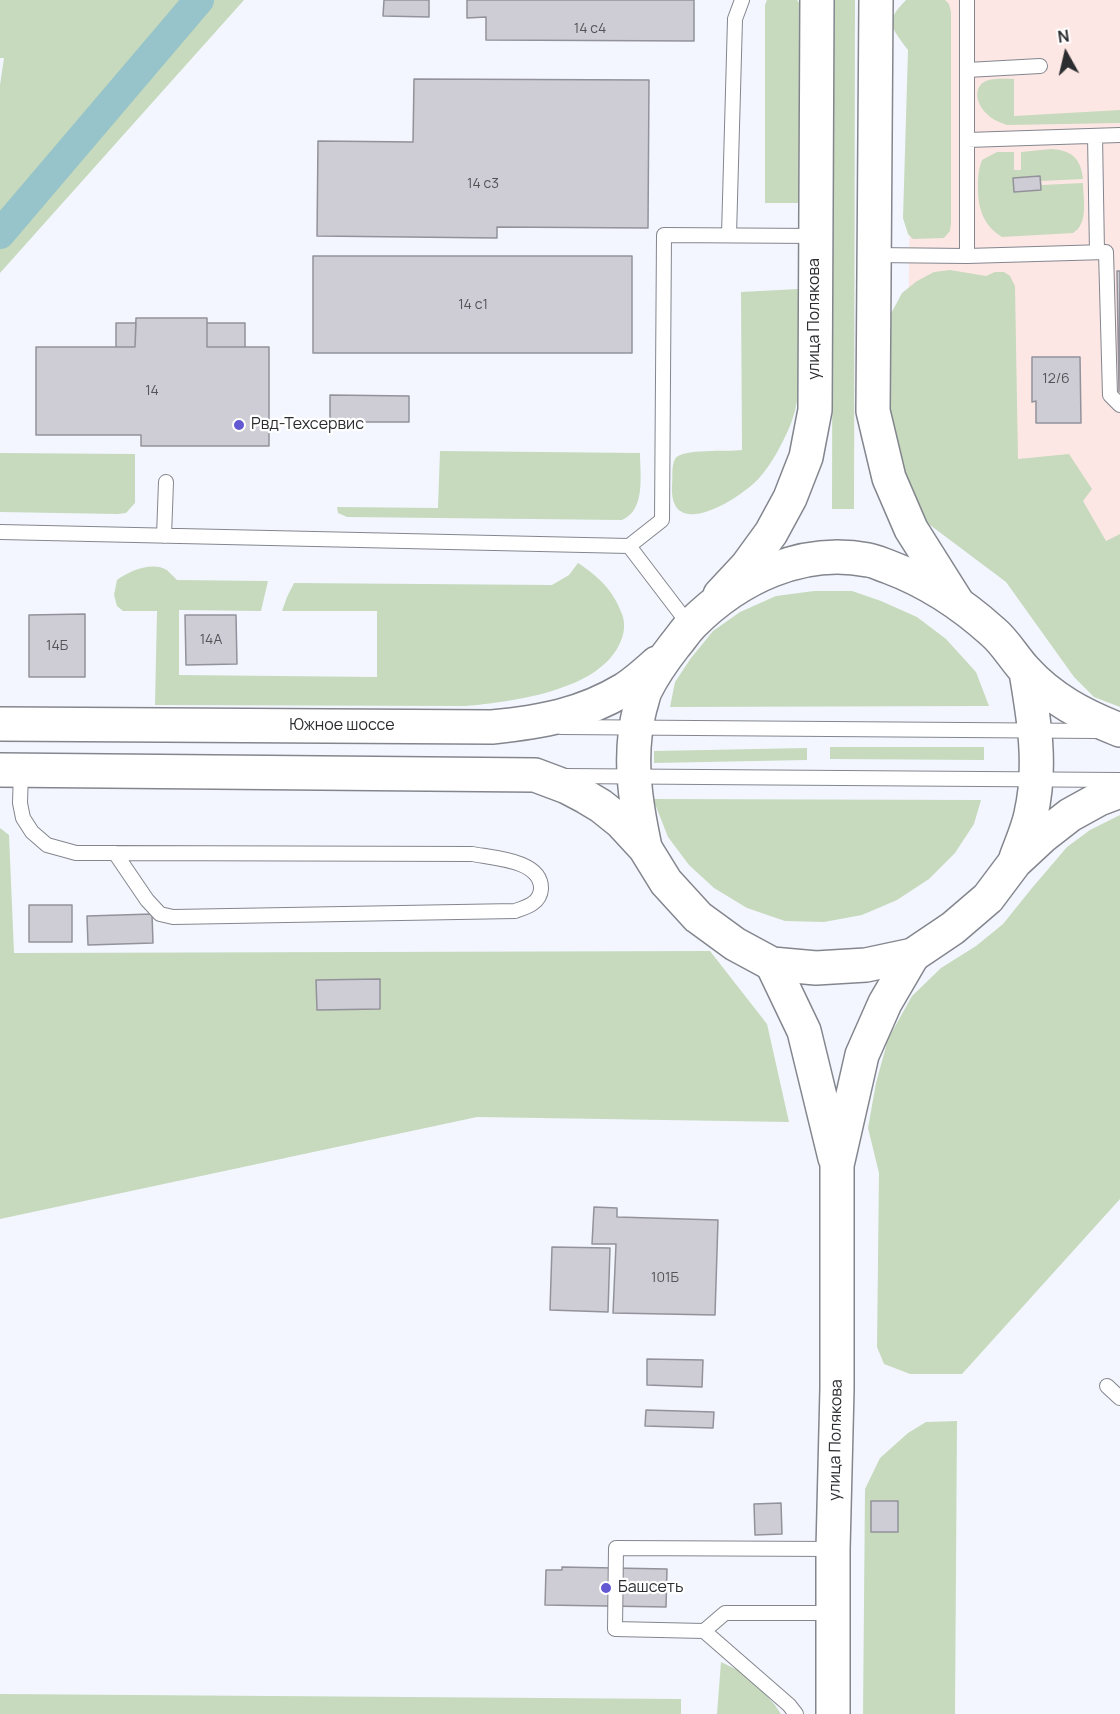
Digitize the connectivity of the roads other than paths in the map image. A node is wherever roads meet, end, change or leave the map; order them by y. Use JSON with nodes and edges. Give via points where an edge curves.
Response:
{"nodes":[{"id":1,"x":742,"y":0,"type":"edge"},
{"id":2,"x":817,"y":0,"type":"edge"},
{"id":3,"x":876,"y":0,"type":"edge"},
{"id":4,"x":967,"y":0,"type":"edge"},
{"id":5,"x":1040,"y":66,"type":"dead end"},
{"id":6,"x":967,"y":70,"type":"junction"},
{"id":7,"x":1120,"y":135,"type":"edge"},
{"id":8,"x":1095,"y":136,"type":"junction"},
{"id":9,"x":967,"y":141,"type":"junction"},
{"id":10,"x":729,"y":236,"type":"junction"},
{"id":11,"x":816,"y":236,"type":"junction"},
{"id":12,"x":1108,"y":252,"type":"edge"},
{"id":13,"x":874,"y":255,"type":"junction"},
{"id":14,"x":967,"y":256,"type":"junction"},
{"id":15,"x":1120,"y":405,"type":"edge"},
{"id":16,"x":166,"y":482,"type":"dead end"},
{"id":17,"x":0,"y":532,"type":"edge"},
{"id":18,"x":164,"y":536,"type":"junction"},
{"id":19,"x":629,"y":546,"type":"junction"},
{"id":20,"x":957,"y":602,"type":"junction"},
{"id":21,"x":700,"y":617,"type":"junction"},
{"id":22,"x":666,"y":657,"type":"junction"},
{"id":23,"x":1026,"y":672,"type":"junction"},
{"id":24,"x":0,"y":724,"type":"edge"},
{"id":25,"x":492,"y":727,"type":"junction"},
{"id":26,"x":635,"y":728,"type":"junction"},
{"id":27,"x":1036,"y":730,"type":"junction"},
{"id":28,"x":1120,"y":730,"type":"edge"},
{"id":29,"x":10,"y":770,"type":"edge"},
{"id":30,"x":535,"y":775,"type":"junction"},
{"id":31,"x":634,"y":776,"type":"junction"},
{"id":32,"x":1036,"y":780,"type":"junction"},
{"id":33,"x":1120,"y":780,"type":"edge"},
{"id":34,"x":1120,"y":791,"type":"edge"},
{"id":35,"x":645,"y":848,"type":"junction"},
{"id":36,"x":115,"y":853,"type":"junction"},
{"id":37,"x":1015,"y":862,"type":"junction"},
{"id":38,"x":913,"y":955,"type":"junction"},
{"id":39,"x":772,"y":964,"type":"junction"},
{"id":40,"x":837,"y":1166,"type":"junction"},
{"id":41,"x":1107,"y":1386,"type":"dead end"},
{"id":42,"x":1120,"y":1398,"type":"edge"},
{"id":43,"x":834,"y":1550,"type":"junction"},
{"id":44,"x":834,"y":1613,"type":"junction"},
{"id":45,"x":704,"y":1631,"type":"junction"},
{"id":46,"x":796,"y":1714,"type":"edge"},
{"id":47,"x":833,"y":1714,"type":"edge"}],
"edges":[{"from":1,"to":10,"type":"lane","via":[[735,19]]},
{"from":2,"to":11,"type":"main road","name":"улица Полякова"},
{"from":3,"to":13,"type":"main road"},
{"from":4,"to":6,"type":"lane"},
{"from":5,"to":6,"type":"lane"},
{"from":6,"to":9,"type":"lane"},
{"from":7,"to":8,"type":"lane"},
{"from":8,"to":9,"type":"lane"},
{"from":8,"to":12,"type":"lane"},
{"from":9,"to":14,"type":"lane"},
{"from":10,"to":11,"type":"lane"},
{"from":10,"to":19,"type":"lane","via":[[664,235],[662,520]]},
{"from":11,"to":21,"type":"main road","name":"улица Полякова","via":[[815,410],[806,457],[771,533]]},
{"from":12,"to":14,"type":"lane"},
{"from":12,"to":15,"type":"lane","via":[[1110,395]]},
{"from":13,"to":14,"type":"lane"},
{"from":13,"to":20,"type":"main road","via":[[873,411],[889,478],[911,529]]},
{"from":16,"to":18,"type":"lane"},
{"from":17,"to":18,"type":"lane"},
{"from":18,"to":19,"type":"lane"},
{"from":19,"to":21,"type":"lane"},
{"from":20,"to":21,"type":"main road","name":"Южное шоссе","via":[[908,574],[870,560],[827,557],[783,565],[746,581]]},
{"from":20,"to":23,"type":"main road","name":"Южное шоссе","via":[[995,634]]},
{"from":21,"to":22,"type":"main road","name":"Южное шоссе"},
{"from":22,"to":25,"type":"main road","name":"Южное шоссе","via":[[625,689],[580,711],[538,722]]},
{"from":22,"to":26,"type":"main road","name":"Южное шоссе","via":[[645,692]]},
{"from":23,"to":27,"type":"main road","name":"Южное шоссе"},
{"from":23,"to":28,"type":"main road","name":"Южное шоссе","via":[[1057,699]]},
{"from":24,"to":25,"type":"main road","name":"Южное шоссе"},
{"from":25,"to":26,"type":"lane"},
{"from":26,"to":27,"type":"lane"},
{"from":26,"to":31,"type":"main road","name":"Южное шоссе"},
{"from":27,"to":28,"type":"lane"},
{"from":27,"to":32,"type":"main road","name":"Южное шоссе"},
{"from":29,"to":30,"type":"main road","name":"Южное шоссе"},
{"from":29,"to":36,"type":"lane","via":[[23,818],[47,845],[75,853]]},
{"from":30,"to":31,"type":"lane"},
{"from":30,"to":35,"type":"main road","name":"Южное шоссе","via":[[601,806]]},
{"from":31,"to":32,"type":"lane"},
{"from":31,"to":35,"type":"main road","name":"Южное шоссе"},
{"from":32,"to":33,"type":"lane"},
{"from":32,"to":37,"type":"main road","name":"Южное шоссе","via":[[1031,815]]},
{"from":34,"to":37,"type":"main road","name":"Южное шоссе","via":[[1070,815]]},
{"from":35,"to":39,"type":"main road","name":"Южное шоссе","via":[[666,882],[698,917]]},
{"from":36,"to":36,"type":"lane","via":[[472,854],[530,867],[539,877],[541,889],[538,899],[515,911],[173,917],[160,914],[147,900]]},
{"from":37,"to":38,"type":"main road","name":"Южное шоссе","via":[[988,898]]},
{"from":38,"to":39,"type":"main road","name":"Южное шоссе","via":[[840,968]]},
{"from":38,"to":40,"type":"main road","name":"улица Полякова","via":[[885,1003],[862,1055]]},
{"from":39,"to":40,"type":"main road","name":"улица Полякова","via":[[804,1031]]},
{"from":40,"to":43,"type":"main road","name":"улица Полякова"},
{"from":41,"to":42,"type":"lane"},
{"from":43,"to":44,"type":"main road","name":"улица Полякова"},
{"from":43,"to":45,"type":"lane","via":[[616,1548],[615,1629]]},
{"from":44,"to":45,"type":"lane","via":[[725,1613]]},
{"from":44,"to":47,"type":"main road","name":"улица Полякова"},
{"from":45,"to":46,"type":"lane"}]}
